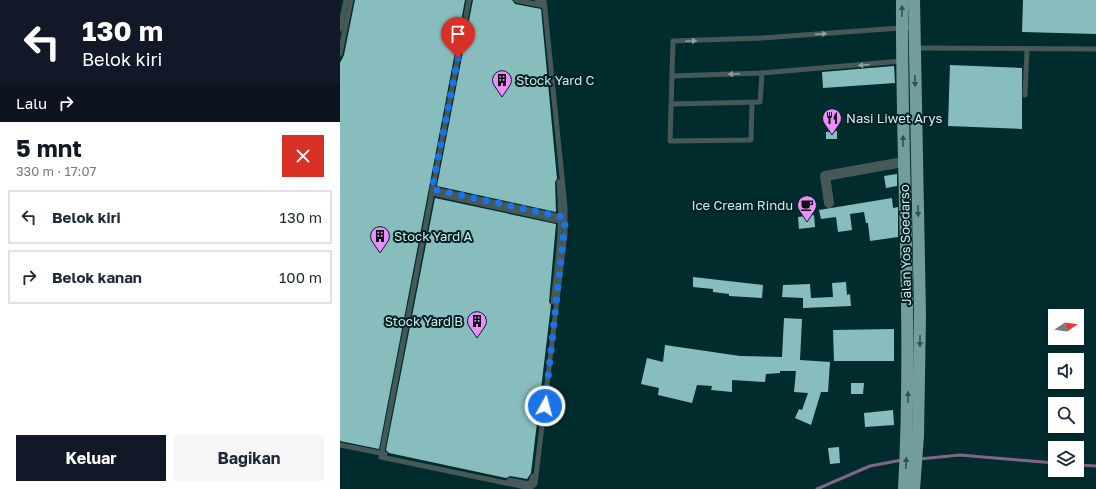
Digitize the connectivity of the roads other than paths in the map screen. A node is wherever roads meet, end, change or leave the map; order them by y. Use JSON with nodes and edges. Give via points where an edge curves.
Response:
{"nodes":[{"id":1,"x":346,"y":0,"type":"edge"},
{"id":2,"x":352,"y":0,"type":"edge"},
{"id":3,"x":470,"y":0,"type":"edge"},
{"id":4,"x":516,"y":0,"type":"edge"},
{"id":5,"x":902,"y":0,"type":"edge"},
{"id":6,"x":914,"y":0,"type":"edge"},
{"id":7,"x":542,"y":2,"type":"edge"},
{"id":8,"x":914,"y":27,"type":"junction"},
{"id":9,"x":902,"y":28,"type":"junction"},
{"id":10,"x":340,"y":29,"type":"edge"},
{"id":11,"x":915,"y":48,"type":"junction"},
{"id":12,"x":1027,"y":49,"type":"junction"},
{"id":13,"x":1096,"y":49,"type":"edge"},
{"id":14,"x":340,"y":54,"type":"edge"},
{"id":15,"x":909,"y":61,"type":"junction"},
{"id":16,"x":762,"y":73,"type":"junction"},
{"id":17,"x":672,"y":76,"type":"junction"},
{"id":18,"x":1025,"y":95,"type":"dead end"},
{"id":19,"x":752,"y":102,"type":"junction"},
{"id":20,"x":671,"y":104,"type":"junction"},
{"id":21,"x":917,"y":160,"type":"junction"},
{"id":22,"x":904,"y":162,"type":"junction"},
{"id":23,"x":433,"y":191,"type":"junction"},
{"id":24,"x":829,"y":203,"type":"dead end"},
{"id":25,"x":563,"y":220,"type":"junction"},
{"id":26,"x":913,"y":252,"type":"junction"},
{"id":27,"x":913,"y":436,"type":"junction"},
{"id":28,"x":340,"y":445,"type":"edge"},
{"id":29,"x":340,"y":448,"type":"edge"},
{"id":30,"x":383,"y":455,"type":"junction"},
{"id":31,"x":911,"y":489,"type":"edge"}],
"edges":[{"from":1,"to":10,"type":"lane"},
{"from":2,"to":14,"type":"lane"},
{"from":3,"to":23,"type":"lane"},
{"from":4,"to":7,"type":"lane"},
{"from":9,"to":5,"type":"highway","name":"Jalan Yos Soedarso","one_way":true},
{"from":6,"to":8,"type":"highway","name":"Jalan Yos Soedarso"},
{"from":7,"to":25,"type":"lane","via":[[566,207]]},
{"from":8,"to":9,"type":"lane"},
{"from":8,"to":11,"type":"highway","name":"Jalan Yos Soedarso"},
{"from":9,"to":15,"type":"highway","name":"Jalan Yos Soedarso"},
{"from":17,"to":9,"type":"lane","one_way":true,"via":[[673,41],[762,38]]},
{"from":11,"to":12,"type":"lane"},
{"from":11,"to":15,"type":"highway","name":"Jalan Yos Soedarso"},
{"from":12,"to":13,"type":"lane"},
{"from":12,"to":18,"type":"lane"},
{"from":15,"to":16,"type":"lane","one_way":true},
{"from":15,"to":21,"type":"highway","name":"Jalan Yos Soedarso","one_way":true},
{"from":22,"to":15,"type":"highway","name":"Jalan Yos Soedarso","one_way":true},
{"from":16,"to":17,"type":"lane","one_way":true},
{"from":16,"to":19,"type":"lane","via":[[760,102]]},
{"from":17,"to":20,"type":"lane"},
{"from":19,"to":20,"type":"lane"},
{"from":19,"to":20,"type":"lane","via":[[750,140],[670,141]]},
{"from":21,"to":22,"type":"highway"},
{"from":21,"to":26,"type":"highway","name":"Jalan Yos Soedarso","one_way":true},
{"from":22,"to":24,"type":"street","via":[[825,176]]},
{"from":22,"to":26,"type":"highway","name":"Jalan Yos Soedarso"},
{"from":23,"to":25,"type":"lane"},
{"from":23,"to":30,"type":"lane"},
{"from":25,"to":30,"type":"lane","via":[[532,482],[527,484]]},
{"from":26,"to":27,"type":"highway","name":"Jalan Yos Soedarso","one_way":true},
{"from":27,"to":26,"type":"highway","name":"Jalan Yos Soedarso","one_way":true,"via":[[903,318]]},
{"from":27,"to":31,"type":"highway","name":"Jalan Yos Soedarso"},
{"from":28,"to":30,"type":"lane"},
{"from":29,"to":30,"type":"lane"}]}
